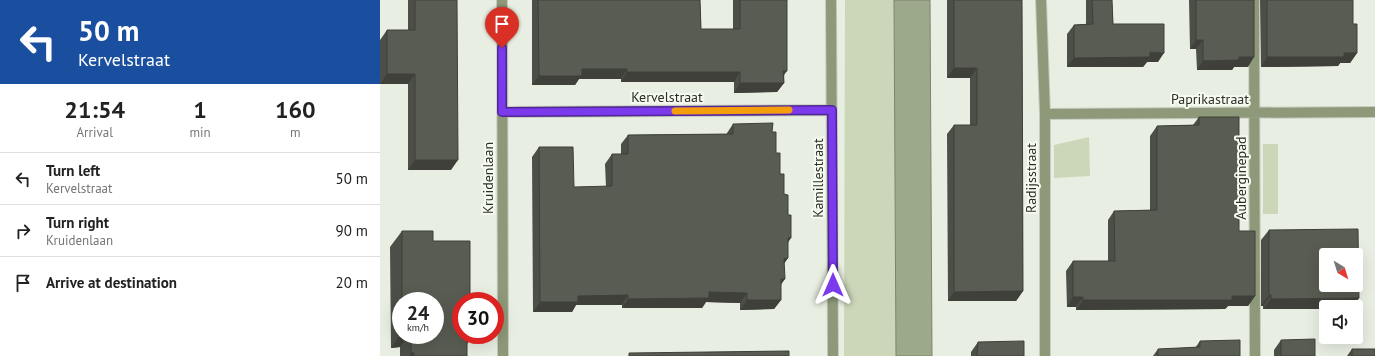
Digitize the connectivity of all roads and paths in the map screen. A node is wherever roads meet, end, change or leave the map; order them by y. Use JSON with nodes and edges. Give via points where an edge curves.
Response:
{"nodes":[{"id":1,"x":502,"y":0,"type":"edge"},
{"id":2,"x":831,"y":0,"type":"edge"},
{"id":3,"x":1041,"y":0,"type":"edge"},
{"id":4,"x":1254,"y":0,"type":"edge"},
{"id":5,"x":832,"y":110,"type":"junction"},
{"id":6,"x":502,"y":112,"type":"junction"},
{"id":7,"x":1375,"y":112,"type":"edge"},
{"id":8,"x":1255,"y":113,"type":"junction"},
{"id":9,"x":1045,"y":114,"type":"junction"},
{"id":10,"x":503,"y":356,"type":"edge"},
{"id":11,"x":833,"y":356,"type":"edge"},
{"id":12,"x":1045,"y":356,"type":"edge"},
{"id":13,"x":1255,"y":356,"type":"edge"}],
"edges":[{"from":1,"to":6,"type":"street","name":"Kruidenlaan"},
{"from":2,"to":5,"type":"street","name":"Kamillestraat"},
{"from":3,"to":9,"type":"street","name":"Radijsstraat"},
{"from":4,"to":8,"type":"street","name":"Auberginepad"},
{"from":5,"to":6,"type":"street","name":"Kervelstraat"},
{"from":5,"to":11,"type":"street","name":"Kamillestraat"},
{"from":6,"to":10,"type":"street","name":"Kruidenlaan"},
{"from":7,"to":8,"type":"street","name":"Paprikastraat"},
{"from":8,"to":9,"type":"street","name":"Paprikastraat"},
{"from":8,"to":13,"type":"street","name":"Auberginepad"},
{"from":9,"to":12,"type":"street","name":"Radijsstraat"}]}
